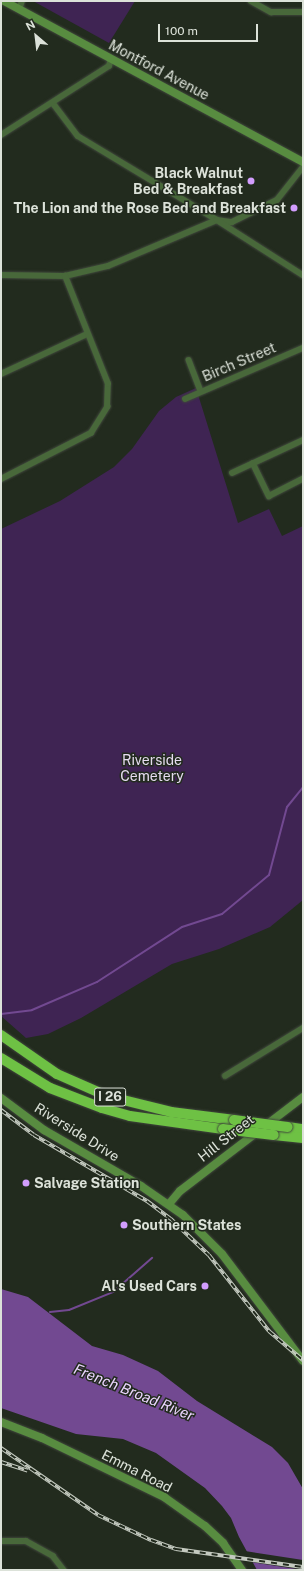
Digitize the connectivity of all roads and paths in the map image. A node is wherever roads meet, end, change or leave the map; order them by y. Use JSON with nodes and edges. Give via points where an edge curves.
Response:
{"nodes":[{"id":1,"x":4,"y":1,"type":"edge"},
{"id":2,"x":22,"y":1,"type":"edge"},
{"id":3,"x":251,"y":1,"type":"edge"},
{"id":4,"x":19,"y":10,"type":"junction"},
{"id":5,"x":303,"y":12,"type":"edge"},
{"id":6,"x":111,"y":59,"type":"junction"},
{"id":7,"x":54,"y":103,"type":"junction"},
{"id":8,"x":1,"y":135,"type":"edge"},
{"id":9,"x":303,"y":162,"type":"edge"},
{"id":10,"x":303,"y":167,"type":"edge"},
{"id":11,"x":217,"y":220,"type":"junction"},
{"id":12,"x":1,"y":275,"type":"edge"},
{"id":13,"x":303,"y":275,"type":"edge"},
{"id":14,"x":65,"y":276,"type":"junction"},
{"id":15,"x":87,"y":334,"type":"junction"},
{"id":16,"x":303,"y":348,"type":"edge"},
{"id":17,"x":189,"y":360,"type":"dead end"},
{"id":18,"x":1,"y":374,"type":"edge"},
{"id":19,"x":201,"y":391,"type":"junction"},
{"id":20,"x":185,"y":399,"type":"dead end"},
{"id":21,"x":303,"y":440,"type":"edge"},
{"id":22,"x":253,"y":463,"type":"junction"},
{"id":23,"x":232,"y":473,"type":"dead end"},
{"id":24,"x":1,"y":479,"type":"edge"},
{"id":25,"x":303,"y":479,"type":"edge"},
{"id":26,"x":303,"y":1028,"type":"edge"},
{"id":27,"x":1,"y":1035,"type":"edge"},
{"id":28,"x":1,"y":1058,"type":"edge"},
{"id":29,"x":225,"y":1076,"type":"dead end"},
{"id":30,"x":303,"y":1096,"type":"edge"},
{"id":31,"x":1,"y":1098,"type":"edge"},
{"id":32,"x":303,"y":1129,"type":"edge"},
{"id":33,"x":303,"y":1138,"type":"edge"},
{"id":34,"x":169,"y":1204,"type":"junction"},
{"id":35,"x":303,"y":1361,"type":"edge"},
{"id":36,"x":1,"y":1422,"type":"edge"},
{"id":37,"x":2,"y":1541,"type":"dead end"},
{"id":38,"x":64,"y":1570,"type":"edge"},
{"id":39,"x":242,"y":1570,"type":"edge"}],
"edges":[{"from":1,"to":4,"type":"street","name":"Montford Avenue"},
{"from":2,"to":4,"type":"street"},
{"from":3,"to":5,"type":"street","via":[[270,12]]},
{"from":4,"to":6,"type":"street","name":"Montford Avenue"},
{"from":6,"to":7,"type":"street","via":[[109,66]]},
{"from":6,"to":9,"type":"street","name":"Montford Avenue"},
{"from":7,"to":8,"type":"street"},
{"from":7,"to":11,"type":"street","via":[[78,136]]},
{"from":10,"to":11,"type":"street","via":[[277,200],[232,222]]},
{"from":11,"to":13,"type":"street"},
{"from":11,"to":14,"type":"street","via":[[108,266]]},
{"from":12,"to":14,"type":"street"},
{"from":14,"to":15,"type":"street"},
{"from":15,"to":18,"type":"street"},
{"from":15,"to":24,"type":"street","via":[[108,384],[107,407],[91,433]]},
{"from":16,"to":19,"type":"street","name":"Birch Street"},
{"from":17,"to":19,"type":"street"},
{"from":19,"to":20,"type":"street","name":"Birch Street"},
{"from":21,"to":22,"type":"street"},
{"from":22,"to":23,"type":"street"},
{"from":22,"to":25,"type":"street","via":[[269,496]]},
{"from":26,"to":29,"type":"street"},
{"from":27,"to":32,"type":"highway","number":"I 26","bridge":true,"via":[[57,1074],[107,1096],[171,1112]]},
{"from":28,"to":33,"type":"highway","number":"I 26","bridge":true,"via":[[50,1088],[102,1108],[136,1117],[223,1130]]},
{"from":30,"to":34,"type":"street","name":"Hill Street","via":[[180,1191]]},
{"from":31,"to":34,"type":"street","name":"Riverside Drive","via":[[44,1130]]},
{"from":34,"to":35,"type":"street","name":"Riverside Drive","via":[[222,1254]]},
{"from":36,"to":39,"type":"street","name":"Emma Road","via":[[42,1438],[164,1497],[204,1526],[222,1543]]},
{"from":37,"to":38,"type":"street","via":[[26,1541],[53,1556]]}]}
